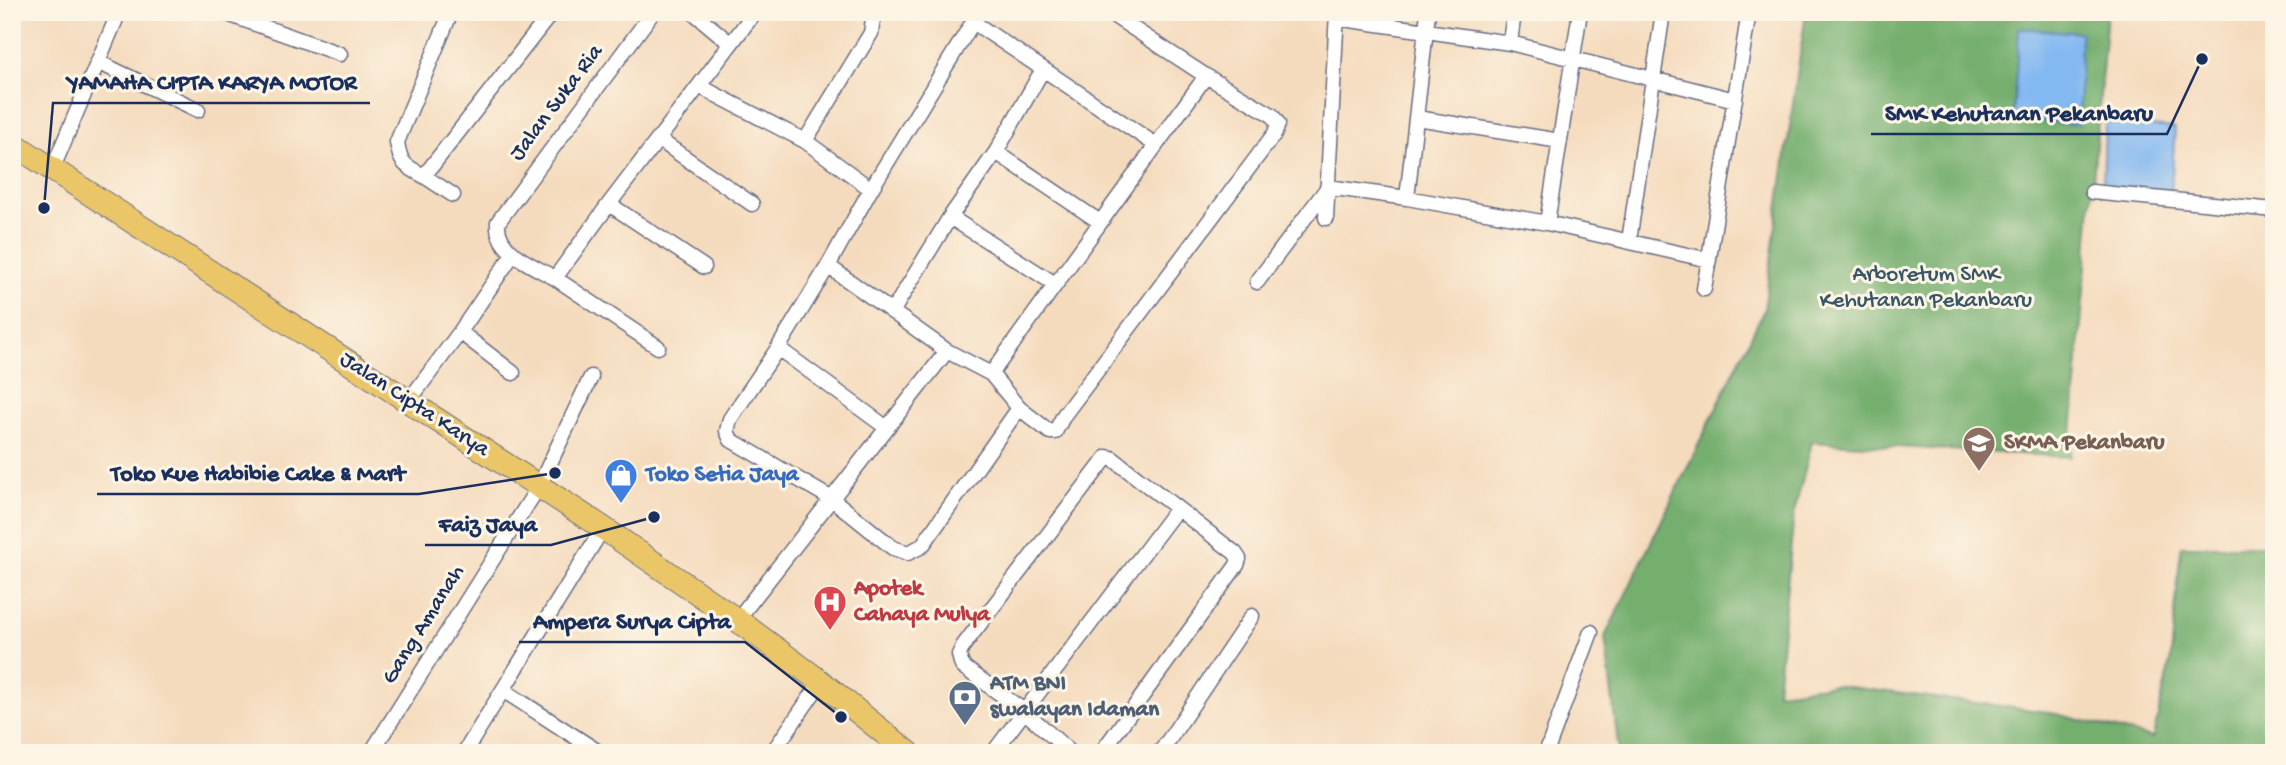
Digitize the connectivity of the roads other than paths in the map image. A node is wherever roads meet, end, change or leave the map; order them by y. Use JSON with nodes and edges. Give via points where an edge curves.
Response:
{"nodes":[{"id":1,"x":120,"y":12,"type":"edge"},
{"id":2,"x":222,"y":12,"type":"edge"},
{"id":3,"x":451,"y":12,"type":"edge"},
{"id":4,"x":552,"y":12,"type":"edge"},
{"id":5,"x":653,"y":12,"type":"edge"},
{"id":6,"x":693,"y":12,"type":"edge"},
{"id":7,"x":755,"y":12,"type":"edge"},
{"id":8,"x":874,"y":12,"type":"edge"},
{"id":9,"x":1108,"y":12,"type":"edge"},
{"id":10,"x":1428,"y":12,"type":"edge"},
{"id":11,"x":1514,"y":12,"type":"edge"},
{"id":12,"x":1580,"y":12,"type":"edge"},
{"id":13,"x":1663,"y":12,"type":"edge"},
{"id":14,"x":1749,"y":12,"type":"edge"},
{"id":15,"x":1336,"y":15,"type":"edge"},
{"id":16,"x":976,"y":17,"type":"edge"},
{"id":17,"x":1426,"y":31,"type":"junction"},
{"id":18,"x":1510,"y":43,"type":"junction"},
{"id":19,"x":731,"y":44,"type":"junction"},
{"id":20,"x":340,"y":54,"type":"dead end"},
{"id":21,"x":1572,"y":59,"type":"junction"},
{"id":22,"x":98,"y":62,"type":"junction"},
{"id":23,"x":1043,"y":69,"type":"junction"},
{"id":24,"x":1206,"y":76,"type":"junction"},
{"id":25,"x":1653,"y":79,"type":"junction"},
{"id":26,"x":699,"y":86,"type":"junction"},
{"id":27,"x":1735,"y":100,"type":"junction"},
{"id":28,"x":198,"y":110,"type":"dead end"},
{"id":29,"x":1417,"y":118,"type":"junction"},
{"id":30,"x":658,"y":139,"type":"junction"},
{"id":31,"x":805,"y":141,"type":"junction"},
{"id":32,"x":1560,"y":141,"type":"junction"},
{"id":33,"x":12,"y":143,"type":"edge"},
{"id":34,"x":1156,"y":145,"type":"junction"},
{"id":35,"x":996,"y":152,"type":"junction"},
{"id":36,"x":52,"y":170,"type":"junction"},
{"id":37,"x":424,"y":176,"type":"junction"},
{"id":38,"x":1328,"y":187,"type":"junction"},
{"id":39,"x":871,"y":189,"type":"junction"},
{"id":40,"x":2092,"y":192,"type":"dead end"},
{"id":41,"x":453,"y":195,"type":"dead end"},
{"id":42,"x":1407,"y":198,"type":"junction"},
{"id":43,"x":609,"y":204,"type":"junction"},
{"id":44,"x":752,"y":204,"type":"dead end"},
{"id":45,"x":2274,"y":210,"type":"edge"},
{"id":46,"x":950,"y":217,"type":"junction"},
{"id":47,"x":1326,"y":218,"type":"dead end"},
{"id":48,"x":1100,"y":222,"type":"junction"},
{"id":49,"x":1547,"y":223,"type":"junction"},
{"id":50,"x":1629,"y":242,"type":"junction"},
{"id":51,"x":513,"y":254,"type":"junction"},
{"id":52,"x":1709,"y":260,"type":"junction"},
{"id":53,"x":828,"y":265,"type":"junction"},
{"id":54,"x":705,"y":267,"type":"dead end"},
{"id":55,"x":555,"y":278,"type":"junction"},
{"id":56,"x":1257,"y":282,"type":"dead end"},
{"id":57,"x":1055,"y":284,"type":"junction"},
{"id":58,"x":1704,"y":289,"type":"dead end"},
{"id":59,"x":892,"y":312,"type":"junction"},
{"id":60,"x":460,"y":332,"type":"junction"},
{"id":61,"x":658,"y":347,"type":"dead end"},
{"id":62,"x":778,"y":348,"type":"junction"},
{"id":63,"x":947,"y":351,"type":"junction"},
{"id":64,"x":513,"y":373,"type":"dead end"},
{"id":65,"x":990,"y":374,"type":"junction"},
{"id":66,"x":591,"y":377,"type":"dead end"},
{"id":67,"x":408,"y":402,"type":"junction"},
{"id":68,"x":1019,"y":408,"type":"junction"},
{"id":69,"x":887,"y":428,"type":"junction"},
{"id":70,"x":539,"y":486,"type":"junction"},
{"id":71,"x":832,"y":499,"type":"junction"},
{"id":72,"x":1176,"y":510,"type":"junction"},
{"id":73,"x":603,"y":528,"type":"junction"},
{"id":74,"x":1252,"y":616,"type":"dead end"},
{"id":75,"x":737,"y":620,"type":"junction"},
{"id":76,"x":1591,"y":632,"type":"dead end"},
{"id":77,"x":821,"y":682,"type":"junction"},
{"id":78,"x":503,"y":690,"type":"junction"},
{"id":79,"x":1024,"y":710,"type":"junction"},
{"id":80,"x":1547,"y":751,"type":"edge"},
{"id":81,"x":371,"y":753,"type":"edge"},
{"id":82,"x":464,"y":753,"type":"edge"},
{"id":83,"x":600,"y":753,"type":"edge"},
{"id":84,"x":772,"y":753,"type":"edge"},
{"id":85,"x":909,"y":753,"type":"edge"},
{"id":86,"x":993,"y":753,"type":"edge"},
{"id":87,"x":1071,"y":753,"type":"edge"},
{"id":88,"x":1101,"y":753,"type":"edge"},
{"id":89,"x":1160,"y":753,"type":"edge"}],
"edges":[{"from":1,"to":22,"type":"street"},
{"from":2,"to":20,"type":"street"},
{"from":3,"to":37,"type":"street","via":[[397,142],[399,158]]},
{"from":4,"to":37,"type":"street"},
{"from":5,"to":51,"type":"street","name":"Jalan Suka Ria","via":[[498,222],[498,233]]},
{"from":6,"to":19,"type":"street"},
{"from":7,"to":19,"type":"street"},
{"from":8,"to":31,"type":"street","via":[[871,33]]},
{"from":9,"to":24,"type":"street"},
{"from":10,"to":17,"type":"street"},
{"from":11,"to":18,"type":"street"},
{"from":12,"to":21,"type":"street"},
{"from":13,"to":25,"type":"street"},
{"from":14,"to":27,"type":"street"},
{"from":15,"to":17,"type":"street"},
{"from":15,"to":38,"type":"street"},
{"from":16,"to":23,"type":"street"},
{"from":16,"to":39,"type":"street"},
{"from":17,"to":18,"type":"street"},
{"from":17,"to":29,"type":"street"},
{"from":18,"to":21,"type":"street"},
{"from":19,"to":26,"type":"street"},
{"from":21,"to":25,"type":"street"},
{"from":21,"to":32,"type":"street"},
{"from":22,"to":28,"type":"street"},
{"from":22,"to":36,"type":"street"},
{"from":23,"to":34,"type":"street"},
{"from":23,"to":35,"type":"street"},
{"from":24,"to":34,"type":"street"},
{"from":24,"to":68,"type":"street","via":[[1272,115],[1278,124],[1275,133],[1055,432]]},
{"from":25,"to":27,"type":"street"},
{"from":25,"to":50,"type":"street"},
{"from":26,"to":30,"type":"street"},
{"from":26,"to":31,"type":"street"},
{"from":27,"to":52,"type":"street"},
{"from":29,"to":32,"type":"street"},
{"from":29,"to":42,"type":"street"},
{"from":30,"to":43,"type":"street"},
{"from":30,"to":44,"type":"street"},
{"from":31,"to":39,"type":"street"},
{"from":32,"to":49,"type":"street"},
{"from":33,"to":36,"type":"main road","name":"Jalan Cipta Karya"},
{"from":34,"to":48,"type":"street"},
{"from":35,"to":46,"type":"street"},
{"from":35,"to":48,"type":"street"},
{"from":36,"to":67,"type":"main road","name":"Jalan Cipta Karya"},
{"from":37,"to":41,"type":"street"},
{"from":38,"to":42,"type":"street"},
{"from":38,"to":47,"type":"street"},
{"from":38,"to":56,"type":"street"},
{"from":39,"to":53,"type":"street"},
{"from":40,"to":45,"type":"street"},
{"from":42,"to":49,"type":"street"},
{"from":43,"to":54,"type":"street"},
{"from":43,"to":55,"type":"street"},
{"from":46,"to":57,"type":"street"},
{"from":46,"to":59,"type":"street"},
{"from":48,"to":57,"type":"street"},
{"from":49,"to":50,"type":"street"},
{"from":50,"to":52,"type":"street"},
{"from":51,"to":55,"type":"street"},
{"from":51,"to":60,"type":"street"},
{"from":52,"to":58,"type":"street"},
{"from":53,"to":59,"type":"street"},
{"from":53,"to":62,"type":"street"},
{"from":55,"to":61,"type":"street"},
{"from":57,"to":65,"type":"street"},
{"from":59,"to":63,"type":"street"},
{"from":60,"to":64,"type":"street"},
{"from":60,"to":67,"type":"street"},
{"from":62,"to":69,"type":"street"},
{"from":62,"to":71,"type":"street","via":[[730,419],[727,431],[731,440]]},
{"from":63,"to":65,"type":"street"},
{"from":63,"to":69,"type":"street"},
{"from":65,"to":68,"type":"street"},
{"from":66,"to":70,"type":"street","name":"Gang Amanah"},
{"from":67,"to":70,"type":"main road","name":"Jalan Cipta Karya"},
{"from":68,"to":71,"type":"street","via":[[922,546],[908,553],[893,548]]},
{"from":69,"to":71,"type":"street"},
{"from":70,"to":73,"type":"main road","name":"Jalan Cipta Karya"},
{"from":70,"to":81,"type":"street","name":"Gang Amanah"},
{"from":71,"to":75,"type":"street"},
{"from":72,"to":79,"type":"street"},
{"from":72,"to":79,"type":"street","via":[[1107,457],[1077,495],[959,655],[962,666]]},
{"from":72,"to":88,"type":"street","via":[[1240,559]]},
{"from":73,"to":75,"type":"main road","name":"Jalan Cipta Karya"},
{"from":73,"to":78,"type":"street"},
{"from":74,"to":89,"type":"street"},
{"from":75,"to":77,"type":"main road","name":"Jalan Cipta Karya"},
{"from":76,"to":80,"type":"street"},
{"from":77,"to":84,"type":"street"},
{"from":77,"to":85,"type":"main road","name":"Jalan Cipta Karya"},
{"from":78,"to":82,"type":"street"},
{"from":78,"to":83,"type":"street"},
{"from":79,"to":86,"type":"street"},
{"from":79,"to":87,"type":"street"}]}
